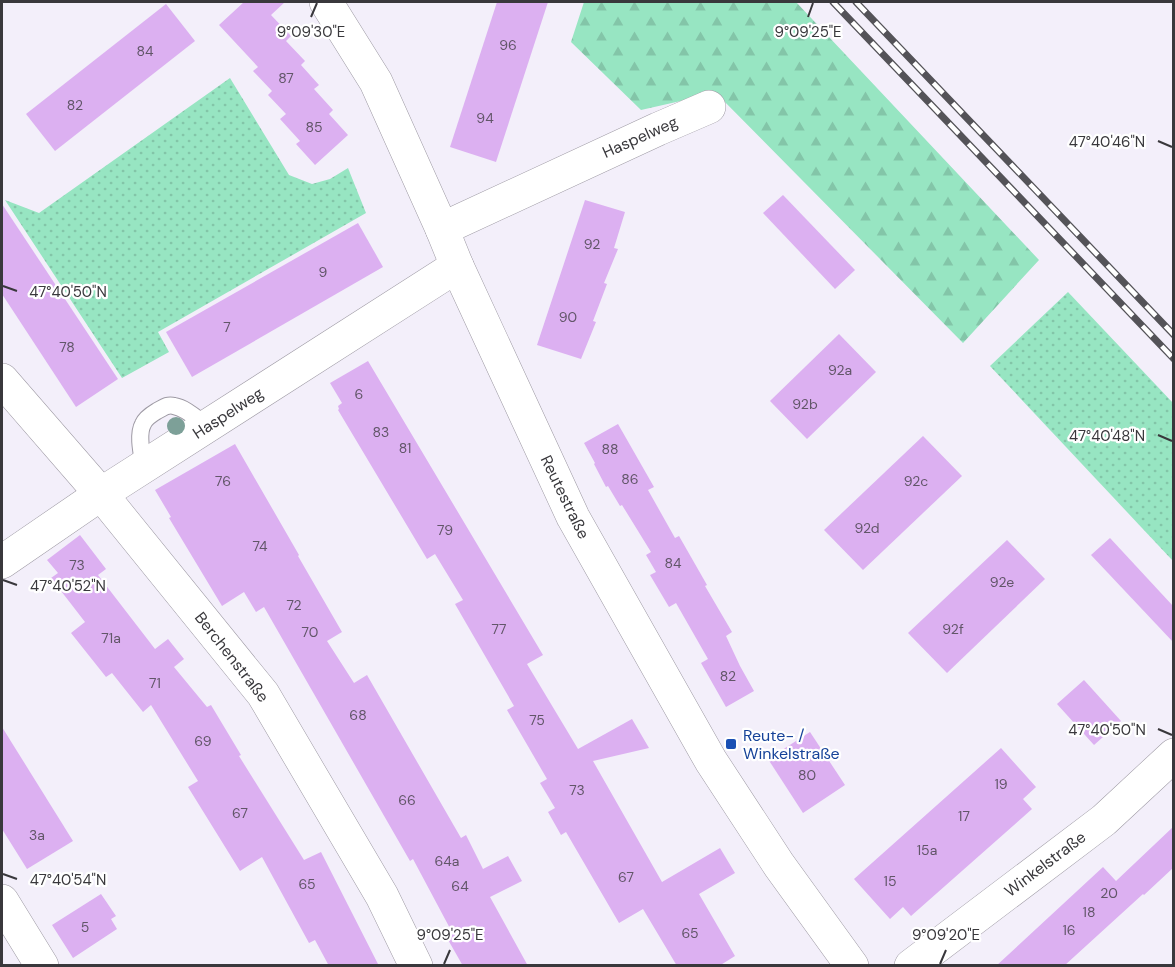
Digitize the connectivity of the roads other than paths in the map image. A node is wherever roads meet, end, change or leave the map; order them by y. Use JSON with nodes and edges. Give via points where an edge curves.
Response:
{"nodes":[{"id":1,"x":326,"y":2,"type":"edge"},
{"id":2,"x":709,"y":107,"type":"dead end"},
{"id":3,"x":442,"y":229,"type":"junction"},
{"id":4,"x":457,"y":266,"type":"junction"},
{"id":5,"x":2,"y":380,"type":"edge"},
{"id":6,"x":101,"y":494,"type":"junction"},
{"id":7,"x":2,"y":562,"type":"edge"},
{"id":8,"x":1173,"y":755,"type":"edge"},
{"id":9,"x":2,"y":901,"type":"edge"},
{"id":10,"x":42,"y":966,"type":"edge"},
{"id":11,"x":416,"y":966,"type":"edge"},
{"id":12,"x":852,"y":966,"type":"edge"},
{"id":13,"x":911,"y":966,"type":"edge"}],
"edges":[{"from":1,"to":3,"type":"street","name":"Reutestraße","via":[[376,82]]},
{"from":2,"to":3,"type":"street","name":"Haspelweg"},
{"from":3,"to":4,"type":"street","name":"Reutestraße"},
{"from":4,"to":6,"type":"street","name":"Haspelweg"},
{"from":4,"to":12,"type":"street","name":"Reutestraße","via":[[573,517],[607,578],[711,761],[778,865]]},
{"from":5,"to":6,"type":"street","name":"Berchenstraße"},
{"from":6,"to":7,"type":"street","name":"Haspelweg"},
{"from":6,"to":11,"type":"street","name":"Berchenstraße","via":[[263,694],[382,896]]},
{"from":8,"to":13,"type":"street","name":"Winkelstraße","via":[[1104,820]]},
{"from":9,"to":10,"type":"street"}]}
